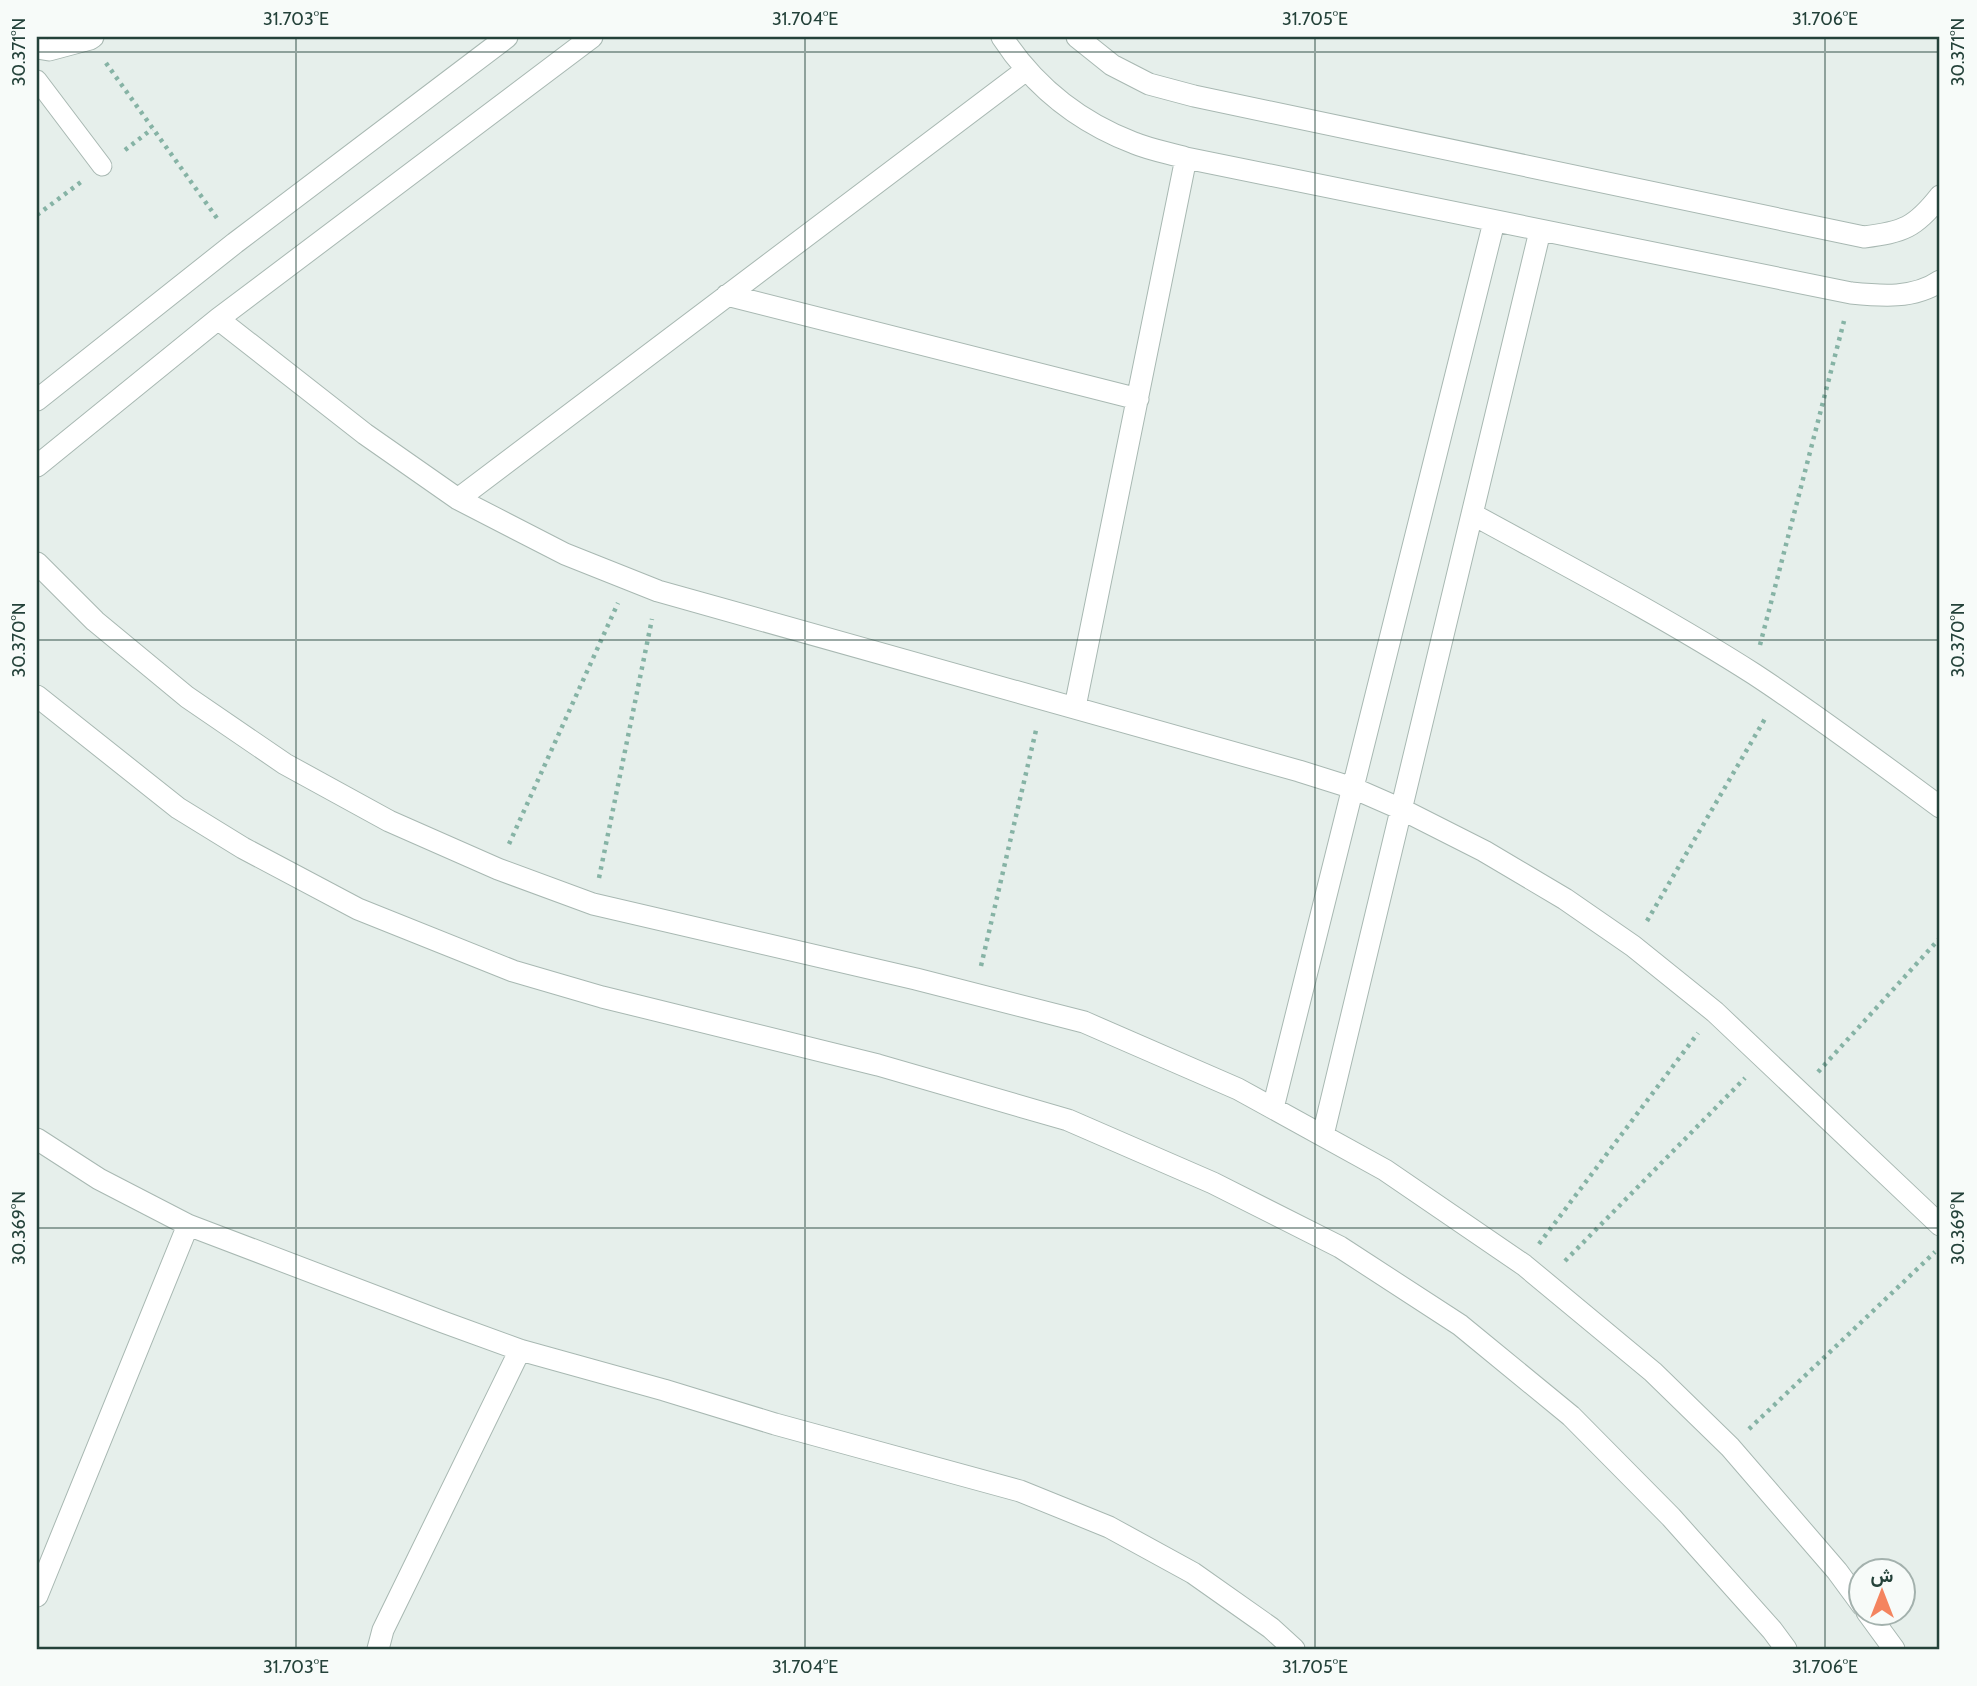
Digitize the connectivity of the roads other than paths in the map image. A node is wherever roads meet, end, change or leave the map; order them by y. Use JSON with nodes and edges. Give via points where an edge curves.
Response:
{"nodes":[{"id":1,"x":507,"y":37,"type":"edge"},
{"id":2,"x":592,"y":37,"type":"edge"},
{"id":3,"x":1002,"y":37,"type":"edge"},
{"id":4,"x":1077,"y":37,"type":"edge"},
{"id":5,"x":91,"y":38,"type":"edge"},
{"id":6,"x":37,"y":47,"type":"edge"},
{"id":7,"x":1026,"y":70,"type":"junction"},
{"id":8,"x":37,"y":80,"type":"edge"},
{"id":9,"x":1186,"y":158,"type":"junction"},
{"id":10,"x":102,"y":166,"type":"dead end"},
{"id":11,"x":1940,"y":196,"type":"edge"},
{"id":12,"x":1494,"y":222,"type":"junction"},
{"id":13,"x":1540,"y":231,"type":"junction"},
{"id":14,"x":1940,"y":281,"type":"edge"},
{"id":15,"x":727,"y":295,"type":"junction"},
{"id":16,"x":218,"y":319,"type":"junction"},
{"id":17,"x":1138,"y":399,"type":"junction"},
{"id":18,"x":37,"y":400,"type":"edge"},
{"id":19,"x":37,"y":466,"type":"edge"},
{"id":20,"x":458,"y":499,"type":"junction"},
{"id":21,"x":1472,"y":514,"type":"junction"},
{"id":22,"x":37,"y":563,"type":"edge"},
{"id":23,"x":37,"y":696,"type":"edge"},
{"id":24,"x":1076,"y":707,"type":"junction"},
{"id":25,"x":1353,"y":788,"type":"junction"},
{"id":26,"x":1940,"y":807,"type":"edge"},
{"id":27,"x":1401,"y":809,"type":"junction"},
{"id":28,"x":1273,"y":1108,"type":"junction"},
{"id":29,"x":1323,"y":1135,"type":"junction"},
{"id":30,"x":37,"y":1139,"type":"edge"},
{"id":31,"x":188,"y":1224,"type":"junction"},
{"id":32,"x":1940,"y":1225,"type":"edge"},
{"id":33,"x":520,"y":1350,"type":"junction"},
{"id":34,"x":1848,"y":1587,"type":"edge"},
{"id":35,"x":37,"y":1596,"type":"edge"},
{"id":36,"x":1876,"y":1626,"type":"edge"},
{"id":37,"x":1891,"y":1648,"type":"edge"},
{"id":38,"x":378,"y":1649,"type":"edge"},
{"id":39,"x":1294,"y":1649,"type":"edge"},
{"id":40,"x":1786,"y":1649,"type":"edge"}],
"edges":[{"from":1,"to":18,"type":"street"},
{"from":2,"to":16,"type":"street"},
{"from":3,"to":7,"type":"street"},
{"from":4,"to":11,"type":"street","via":[[1112,65],[1149,84],[1194,96],[1864,237],[1896,233],[1924,217]]},
{"from":5,"to":6,"type":"street","via":[[49,50]]},
{"from":7,"to":9,"type":"street","via":[[1058,101],[1095,127]]},
{"from":7,"to":15,"type":"street"},
{"from":8,"to":10,"type":"lane"},
{"from":9,"to":12,"type":"street"},
{"from":9,"to":17,"type":"street"},
{"from":12,"to":13,"type":"street"},
{"from":12,"to":25,"type":"street"},
{"from":13,"to":14,"type":"street","via":[[1851,293],[1891,296],[1930,288]]},
{"from":13,"to":21,"type":"street"},
{"from":15,"to":17,"type":"street"},
{"from":15,"to":20,"type":"street"},
{"from":16,"to":19,"type":"street"},
{"from":16,"to":20,"type":"street","via":[[365,435]]},
{"from":17,"to":24,"type":"street"},
{"from":20,"to":24,"type":"street","via":[[565,554],[657,591]]},
{"from":21,"to":26,"type":"street","via":[[1753,674]]},
{"from":21,"to":27,"type":"street"},
{"from":22,"to":28,"type":"street","via":[[95,621],[187,697],[285,764],[389,821],[593,904],[1084,1022]]},
{"from":23,"to":40,"type":"street","via":[[178,808],[358,909],[513,971],[878,1065],[1068,1120],[1213,1183],[1340,1247],[1460,1325],[1571,1416],[1671,1517]]},
{"from":24,"to":25,"type":"street"},
{"from":25,"to":27,"type":"street"},
{"from":25,"to":28,"type":"street"},
{"from":27,"to":29,"type":"street"},
{"from":27,"to":32,"type":"street","via":[[1484,851],[1633,946],[1715,1012]]},
{"from":28,"to":29,"type":"street"},
{"from":29,"to":34,"type":"street","via":[[1385,1170],[1524,1265],[1653,1372],[1730,1447]]},
{"from":30,"to":31,"type":"street","via":[[99,1179]]},
{"from":31,"to":33,"type":"street"},
{"from":31,"to":35,"type":"street"},
{"from":33,"to":38,"type":"street","via":[[383,1630]]},
{"from":33,"to":39,"type":"street","via":[[1020,1491],[1109,1527],[1193,1573]]},
{"from":36,"to":37,"type":"street"}]}
